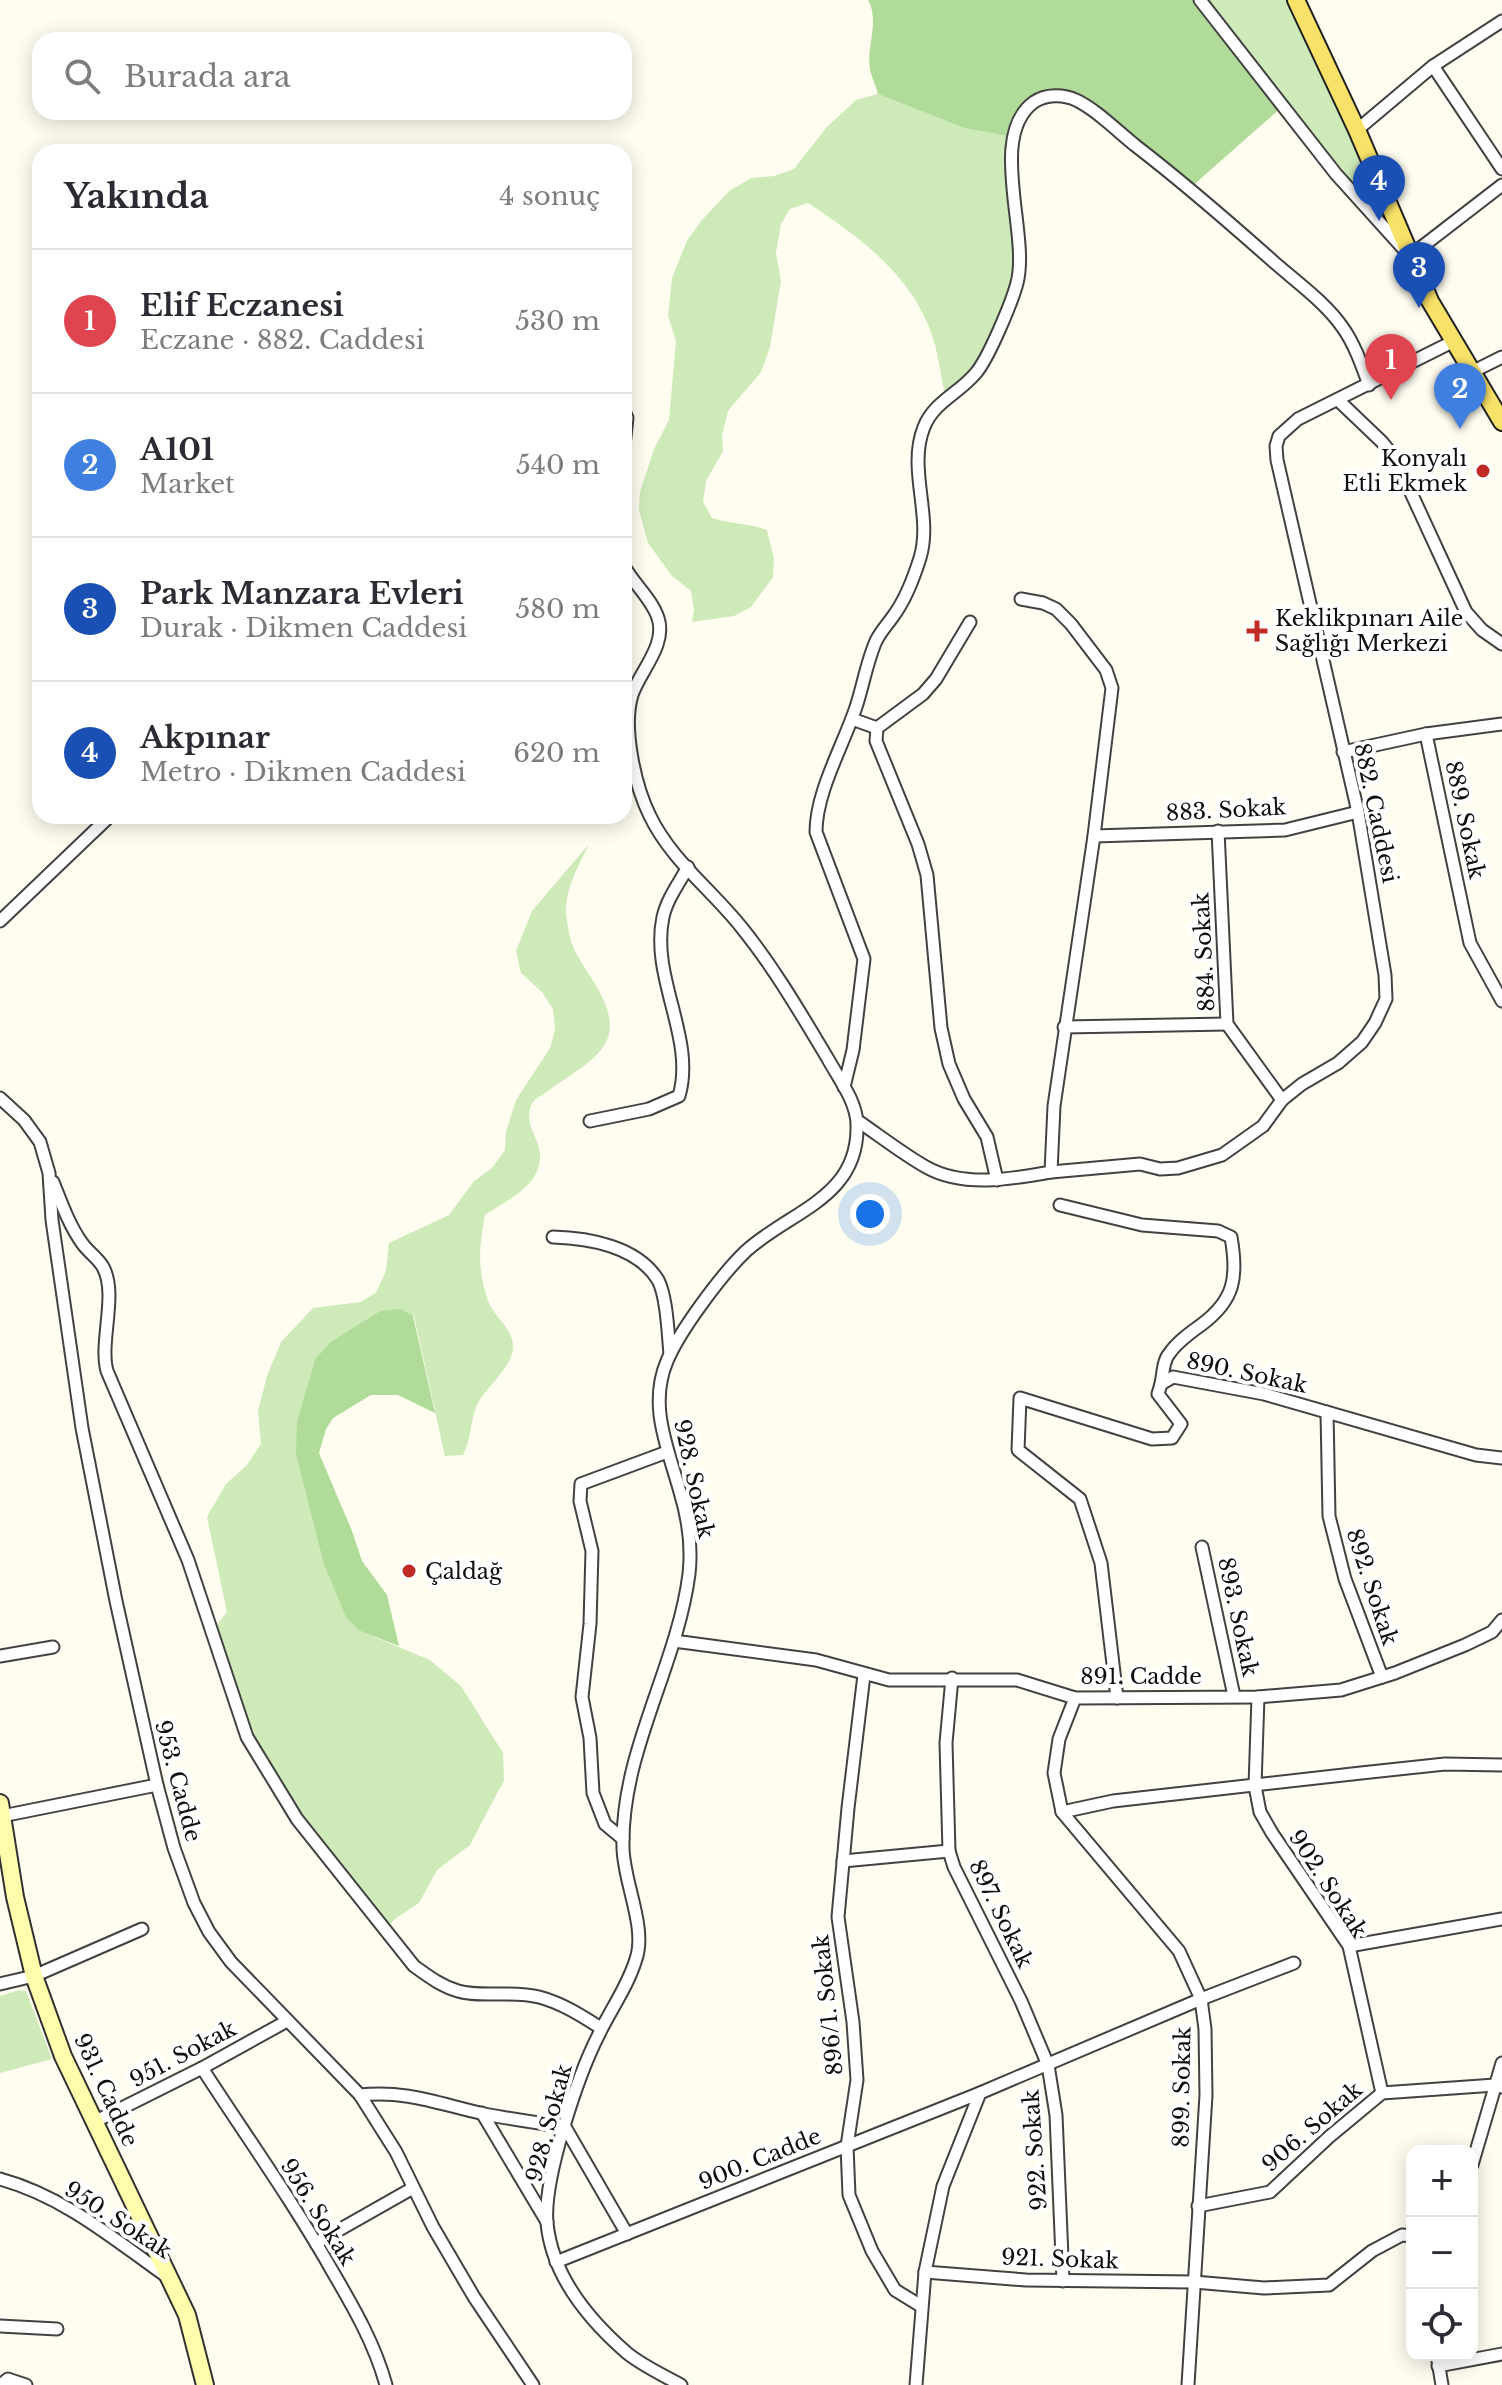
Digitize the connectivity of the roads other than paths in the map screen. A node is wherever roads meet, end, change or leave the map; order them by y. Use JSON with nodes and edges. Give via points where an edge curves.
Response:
{"nodes":[{"id":1,"x":1200,"y":0,"type":"edge"},
{"id":2,"x":1296,"y":0,"type":"edge"},
{"id":3,"x":1502,"y":21,"type":"edge"},
{"id":4,"x":1433,"y":66,"type":"junction"},
{"id":5,"x":1357,"y":130,"type":"junction"},
{"id":6,"x":1502,"y":169,"type":"edge"},
{"id":7,"x":1502,"y":185,"type":"edge"},
{"id":8,"x":1410,"y":256,"type":"junction"},
{"id":9,"x":1454,"y":341,"type":"junction"},
{"id":10,"x":1502,"y":357,"type":"edge"},
{"id":11,"x":1472,"y":372,"type":"junction"},
{"id":12,"x":1369,"y":385,"type":"junction"},
{"id":13,"x":1338,"y":400,"type":"junction"},
{"id":14,"x":1502,"y":422,"type":"edge"},
{"id":15,"x":632,"y":578,"type":"edge"},
{"id":16,"x":1021,"y":599,"type":"dead end"},
{"id":17,"x":970,"y":622,"type":"dead end"},
{"id":18,"x":1502,"y":644,"type":"edge"},
{"id":19,"x":632,"y":695,"type":"edge"},
{"id":20,"x":852,"y":719,"type":"junction"},
{"id":21,"x":1502,"y":724,"type":"edge"},
{"id":22,"x":877,"y":728,"type":"junction"},
{"id":23,"x":1426,"y":734,"type":"junction"},
{"id":24,"x":632,"y":748,"type":"edge"},
{"id":25,"x":1343,"y":752,"type":"junction"},
{"id":26,"x":1358,"y":812,"type":"junction"},
{"id":27,"x":102,"y":824,"type":"edge"},
{"id":28,"x":1218,"y":831,"type":"junction"},
{"id":29,"x":1094,"y":836,"type":"junction"},
{"id":30,"x":688,"y":867,"type":"junction"},
{"id":31,"x":0,"y":921,"type":"edge"},
{"id":32,"x":1502,"y":1001,"type":"edge"},
{"id":33,"x":1227,"y":1024,"type":"junction"},
{"id":34,"x":1064,"y":1027,"type":"junction"},
{"id":35,"x":844,"y":1087,"type":"junction"},
{"id":36,"x":0,"y":1098,"type":"edge"},
{"id":37,"x":1282,"y":1100,"type":"junction"},
{"id":38,"x":590,"y":1121,"type":"dead end"},
{"id":39,"x":858,"y":1121,"type":"junction"},
{"id":40,"x":1051,"y":1172,"type":"junction"},
{"id":41,"x":49,"y":1173,"type":"junction"},
{"id":42,"x":997,"y":1180,"type":"junction"},
{"id":43,"x":1060,"y":1205,"type":"dead end"},
{"id":44,"x":553,"y":1237,"type":"dead end"},
{"id":45,"x":670,"y":1354,"type":"junction"},
{"id":46,"x":1161,"y":1384,"type":"junction"},
{"id":47,"x":1327,"y":1412,"type":"junction"},
{"id":48,"x":667,"y":1452,"type":"junction"},
{"id":49,"x":1502,"y":1458,"type":"edge"},
{"id":50,"x":1202,"y":1547,"type":"dead end"},
{"id":51,"x":1502,"y":1620,"type":"edge"},
{"id":52,"x":674,"y":1641,"type":"junction"},
{"id":53,"x":53,"y":1647,"type":"dead end"},
{"id":54,"x":0,"y":1656,"type":"edge"},
{"id":55,"x":864,"y":1675,"type":"junction"},
{"id":56,"x":1382,"y":1677,"type":"junction"},
{"id":57,"x":952,"y":1678,"type":"junction"},
{"id":58,"x":1234,"y":1696,"type":"junction"},
{"id":59,"x":1258,"y":1697,"type":"junction"},
{"id":60,"x":1075,"y":1698,"type":"junction"},
{"id":61,"x":1117,"y":1698,"type":"junction"},
{"id":62,"x":1502,"y":1765,"type":"edge"},
{"id":63,"x":157,"y":1785,"type":"junction"},
{"id":64,"x":1255,"y":1786,"type":"junction"},
{"id":65,"x":1,"y":1810,"type":"edge"},
{"id":66,"x":1062,"y":1812,"type":"junction"},
{"id":67,"x":2,"y":1835,"type":"edge"},
{"id":68,"x":623,"y":1839,"type":"junction"},
{"id":69,"x":949,"y":1851,"type":"junction"},
{"id":70,"x":843,"y":1861,"type":"junction"},
{"id":71,"x":1502,"y":1919,"type":"edge"},
{"id":72,"x":142,"y":1929,"type":"dead end"},
{"id":73,"x":1349,"y":1946,"type":"junction"},
{"id":74,"x":1294,"y":1963,"type":"dead end"},
{"id":75,"x":34,"y":1976,"type":"junction"},
{"id":76,"x":0,"y":1984,"type":"edge"},
{"id":77,"x":1201,"y":1999,"type":"junction"},
{"id":78,"x":287,"y":2021,"type":"junction"},
{"id":79,"x":601,"y":2028,"type":"junction"},
{"id":80,"x":1502,"y":2063,"type":"edge"},
{"id":81,"x":1048,"y":2065,"type":"junction"},
{"id":82,"x":202,"y":2068,"type":"junction"},
{"id":83,"x":1499,"y":2086,"type":"edge"},
{"id":84,"x":980,"y":2093,"type":"junction"},
{"id":85,"x":1382,"y":2093,"type":"junction"},
{"id":86,"x":360,"y":2095,"type":"junction"},
{"id":87,"x":482,"y":2113,"type":"junction"},
{"id":88,"x":96,"y":2121,"type":"junction"},
{"id":89,"x":565,"y":2127,"type":"junction"},
{"id":90,"x":847,"y":2146,"type":"junction"},
{"id":91,"x":1478,"y":2147,"type":"edge"},
{"id":92,"x":0,"y":2179,"type":"edge"},
{"id":93,"x":413,"y":2188,"type":"junction"},
{"id":94,"x":1198,"y":2206,"type":"junction"},
{"id":95,"x":547,"y":2222,"type":"junction"},
{"id":96,"x":627,"y":2234,"type":"junction"},
{"id":97,"x":1406,"y":2235,"type":"edge"},
{"id":98,"x":316,"y":2243,"type":"junction"},
{"id":99,"x":556,"y":2262,"type":"junction"},
{"id":100,"x":925,"y":2272,"type":"junction"},
{"id":101,"x":170,"y":2278,"type":"junction"},
{"id":102,"x":1063,"y":2281,"type":"junction"},
{"id":103,"x":1194,"y":2282,"type":"junction"},
{"id":104,"x":921,"y":2306,"type":"junction"},
{"id":105,"x":0,"y":2326,"type":"edge"},
{"id":106,"x":57,"y":2329,"type":"dead end"},
{"id":107,"x":1502,"y":2354,"type":"edge"},
{"id":108,"x":1478,"y":2356,"type":"edge"},
{"id":109,"x":1437,"y":2361,"type":"edge"},
{"id":110,"x":0,"y":2385,"type":"edge"},
{"id":111,"x":26,"y":2385,"type":"edge"},
{"id":112,"x":205,"y":2385,"type":"edge"},
{"id":113,"x":386,"y":2385,"type":"edge"},
{"id":114,"x":533,"y":2385,"type":"edge"},
{"id":115,"x":681,"y":2385,"type":"edge"},
{"id":116,"x":916,"y":2385,"type":"edge"},
{"id":117,"x":1188,"y":2385,"type":"edge"},
{"id":118,"x":1442,"y":2385,"type":"edge"}],
"edges":[{"from":1,"to":8,"type":"street","via":[[1336,174]]},
{"from":2,"to":5,"type":"main road"},
{"from":3,"to":4,"type":"street"},
{"from":4,"to":5,"type":"street"},
{"from":4,"to":6,"type":"street"},
{"from":5,"to":8,"type":"main road"},
{"from":7,"to":8,"type":"street"},
{"from":8,"to":9,"type":"main road"},
{"from":9,"to":11,"type":"main road"},
{"from":9,"to":12,"type":"street","name":"882. Caddesi"},
{"from":10,"to":11,"type":"street"},
{"from":11,"to":14,"type":"main road"},
{"from":12,"to":13,"type":"street","name":"882. Caddesi"},
{"from":12,"to":20,"type":"street","via":[[1356,352],[1320,302],[1190,188],[1076,100],[1043,96],[1022,114],[1013,137],[1021,263],[1017,285],[979,370],[938,405],[923,429],[918,447],[923,544],[896,614],[875,644]]},
{"from":13,"to":18,"type":"street","via":[[1395,458],[1466,612]]},
{"from":13,"to":25,"type":"street","name":"882. Caddesi","via":[[1285,429],[1276,446]]},
{"from":15,"to":19,"type":"street","via":[[658,615],[660,632]]},
{"from":16,"to":29,"type":"street","via":[[1056,609],[1090,647],[1112,688]]},
{"from":17,"to":22,"type":"street","via":[[923,694]]},
{"from":20,"to":22,"type":"street"},
{"from":20,"to":35,"type":"street","via":[[816,811],[816,832],[864,959]]},
{"from":21,"to":23,"type":"street"},
{"from":22,"to":42,"type":"street","via":[[880,755],[927,875],[949,1064],[987,1137]]},
{"from":23,"to":25,"type":"street"},
{"from":23,"to":32,"type":"street","name":"889. Sokak","via":[[1470,943]]},
{"from":24,"to":30,"type":"street","via":[[636,781],[649,815]]},
{"from":25,"to":26,"type":"street","name":"882. Caddesi"},
{"from":26,"to":28,"type":"street","name":"883. Sokak","via":[[1285,830]]},
{"from":26,"to":37,"type":"street","name":"882. Caddesi","via":[[1386,999],[1362,1042]]},
{"from":27,"to":31,"type":"street"},
{"from":28,"to":29,"type":"street","name":"883. Sokak"},
{"from":28,"to":33,"type":"street","name":"884. Sokak"},
{"from":29,"to":34,"type":"street"},
{"from":30,"to":35,"type":"street","via":[[779,977]]},
{"from":30,"to":38,"type":"street","via":[[666,909],[661,948],[683,1064],[679,1096],[649,1109]]},
{"from":33,"to":34,"type":"street"},
{"from":33,"to":37,"type":"street","name":"884. Sokak"},
{"from":34,"to":40,"type":"street"},
{"from":35,"to":39,"type":"street"},
{"from":36,"to":41,"type":"street","name":"953. Cadde","via":[[40,1142]]},
{"from":37,"to":40,"type":"street","name":"882. Caddesi","via":[[1263,1126],[1205,1161],[1178,1168],[1140,1164]]},
{"from":39,"to":42,"type":"street","name":"882. Caddesi","via":[[936,1172]]},
{"from":39,"to":45,"type":"street","name":"928. Sokak","via":[[851,1163],[835,1186],[747,1251]]},
{"from":40,"to":42,"type":"street","name":"882. Caddesi"},
{"from":41,"to":63,"type":"street","name":"953. Cadde","via":[[82,1428]]},
{"from":41,"to":79,"type":"street","via":[[82,1244],[103,1267],[107,1371],[188,1560],[247,1737],[297,1819],[414,1966],[438,1984],[461,1992],[539,1997]]},
{"from":43,"to":46,"type":"street","via":[[1142,1225],[1218,1231],[1231,1237],[1232,1290],[1167,1356]]},
{"from":44,"to":45,"type":"street","via":[[595,1241],[630,1255],[658,1281]]},
{"from":45,"to":48,"type":"street","name":"928. Sokak","via":[[658,1411]]},
{"from":46,"to":47,"type":"street","name":"890. Sokak","via":[[1173,1377]]},
{"from":46,"to":61,"type":"street","name":"890. Sokak","via":[[1158,1394],[1181,1424],[1172,1438],[1152,1439],[1020,1398],[1018,1450],[1080,1499],[1101,1563]]},
{"from":47,"to":49,"type":"street","name":"890. Sokak"},
{"from":47,"to":56,"type":"street","name":"892. Sokak","via":[[1329,1516],[1345,1579]]},
{"from":48,"to":52,"type":"street","name":"928. Sokak","via":[[681,1494],[690,1560]]},
{"from":48,"to":68,"type":"street","via":[[581,1484],[592,1551],[582,1697],[593,1793],[605,1824]]},
{"from":50,"to":58,"type":"street","name":"893. Sokak"},
{"from":51,"to":56,"type":"street","name":"891. Cadde","via":[[1492,1632]]},
{"from":52,"to":55,"type":"street","name":"891. Cadde","via":[[816,1660]]},
{"from":52,"to":68,"type":"street","name":"928. Sokak","via":[[633,1762]]},
{"from":53,"to":54,"type":"street"},
{"from":55,"to":57,"type":"street","name":"891. Cadde","via":[[889,1680]]},
{"from":55,"to":70,"type":"street","name":"896/1. Sokak"},
{"from":56,"to":59,"type":"street","name":"891. Cadde","via":[[1341,1690]]},
{"from":57,"to":60,"type":"street","name":"891. Cadde","via":[[1017,1680]]},
{"from":57,"to":69,"type":"street","name":"897. Sokak","via":[[946,1743]]},
{"from":58,"to":59,"type":"street","name":"891. Cadde"},
{"from":58,"to":61,"type":"street","name":"891. Cadde"},
{"from":59,"to":64,"type":"street","name":"902. Sokak"},
{"from":60,"to":61,"type":"street","name":"891. Cadde"},
{"from":60,"to":66,"type":"street","name":"899. Sokak","via":[[1059,1739],[1054,1773]]},
{"from":62,"to":64,"type":"street","via":[[1445,1764]]},
{"from":63,"to":65,"type":"street"},
{"from":63,"to":78,"type":"street","name":"953. Cadde","via":[[174,1848],[209,1932]]},
{"from":64,"to":66,"type":"street","via":[[1113,1801]]},
{"from":64,"to":73,"type":"street","name":"902. Sokak","via":[[1260,1812],[1272,1833]]},
{"from":65,"to":67,"type":"main road","name":"931. Cadde"},
{"from":66,"to":77,"type":"street","name":"899. Sokak","via":[[1179,1951]]},
{"from":67,"to":75,"type":"main road","name":"931. Cadde"},
{"from":68,"to":79,"type":"street","name":"928. Sokak","via":[[638,1955]]},
{"from":69,"to":70,"type":"street"},
{"from":69,"to":81,"type":"street","name":"897. Sokak"},
{"from":70,"to":90,"type":"street","name":"896/1. Sokak","via":[[838,1917],[857,2080]]},
{"from":71,"to":73,"type":"street"},
{"from":72,"to":75,"type":"street"},
{"from":73,"to":85,"type":"street","name":"902. Sokak"},
{"from":74,"to":77,"type":"street","name":"900. Cadde"},
{"from":75,"to":76,"type":"street"},
{"from":75,"to":88,"type":"main road","name":"931. Cadde","via":[[63,2056]]},
{"from":77,"to":81,"type":"street","name":"900. Cadde"},
{"from":77,"to":94,"type":"street","name":"899. Sokak","via":[[1206,2095]]},
{"from":78,"to":82,"type":"street","name":"951. Sokak"},
{"from":78,"to":86,"type":"street","name":"953. Cadde"},
{"from":79,"to":89,"type":"street","name":"928. Sokak"},
{"from":80,"to":83,"type":"street"},
{"from":81,"to":84,"type":"street","name":"900. Cadde"},
{"from":81,"to":102,"type":"street","name":"922. Sokak","via":[[1056,2115]]},
{"from":82,"to":88,"type":"street","name":"951. Sokak"},
{"from":82,"to":98,"type":"street","name":"956. Sokak"},
{"from":83,"to":85,"type":"street","name":"906. Sokak"},
{"from":83,"to":91,"type":"street"},
{"from":84,"to":90,"type":"street","name":"900. Cadde"},
{"from":84,"to":100,"type":"street","via":[[943,2186]]},
{"from":85,"to":94,"type":"street","name":"906. Sokak","via":[[1270,2192]]},
{"from":86,"to":87,"type":"street","via":[[420,2096]]},
{"from":86,"to":93,"type":"street","name":"953. Cadde"},
{"from":87,"to":89,"type":"street"},
{"from":87,"to":95,"type":"street"},
{"from":88,"to":101,"type":"main road","name":"931. Cadde"},
{"from":89,"to":95,"type":"street","name":"928. Sokak"},
{"from":89,"to":96,"type":"street"},
{"from":90,"to":96,"type":"street","name":"900. Cadde"},
{"from":90,"to":104,"type":"street","name":"896/1. Sokak","via":[[849,2195],[872,2251],[895,2290]]},
{"from":92,"to":101,"type":"street","name":"950. Sokak","via":[[88,2220]]},
{"from":93,"to":98,"type":"street"},
{"from":93,"to":114,"type":"street","name":"953. Cadde","via":[[474,2297]]},
{"from":94,"to":103,"type":"street","name":"899. Sokak"},
{"from":95,"to":99,"type":"street","name":"928. Sokak"},
{"from":96,"to":99,"type":"street","name":"900. Cadde"},
{"from":97,"to":103,"type":"street","name":"921. Sokak","via":[[1372,2251],[1329,2285],[1264,2288]]},
{"from":98,"to":113,"type":"street","name":"956. Sokak","via":[[366,2331]]},
{"from":99,"to":115,"type":"street","name":"928. Sokak","via":[[577,2302],[630,2356]]},
{"from":100,"to":102,"type":"street","name":"921. Sokak"},
{"from":100,"to":104,"type":"street"},
{"from":101,"to":112,"type":"main road","name":"931. Cadde","via":[[187,2315]]},
{"from":102,"to":103,"type":"street","name":"921. Sokak"},
{"from":103,"to":117,"type":"street","name":"899. Sokak"},
{"from":104,"to":116,"type":"street"},
{"from":105,"to":106,"type":"street"},
{"from":107,"to":108,"type":"street"},
{"from":109,"to":118,"type":"street"},
{"from":110,"to":111,"type":"street","via":[[8,2379]]}]}
